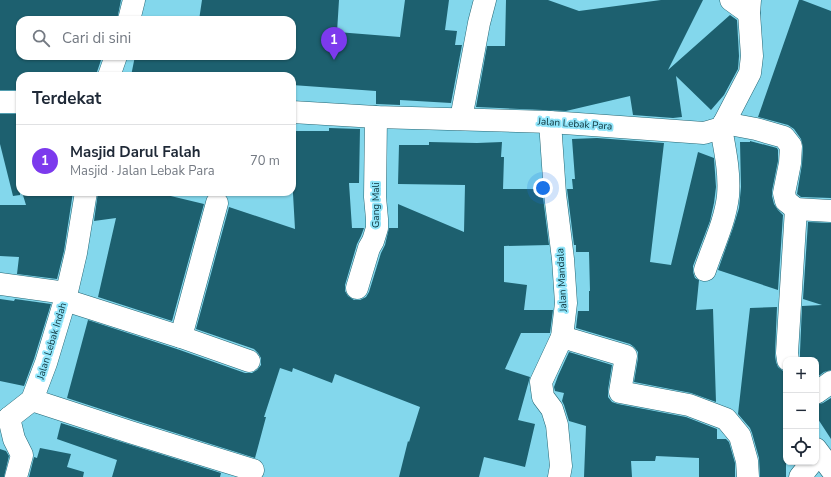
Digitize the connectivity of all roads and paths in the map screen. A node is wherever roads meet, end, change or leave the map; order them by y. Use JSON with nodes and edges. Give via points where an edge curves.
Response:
{"nodes":[{"id":1,"x":134,"y":0,"type":"edge"},
{"id":2,"x":485,"y":0,"type":"edge"},
{"id":3,"x":731,"y":0,"type":"edge"},
{"id":4,"x":750,"y":6,"type":"edge"},
{"id":5,"x":129,"y":16,"type":"edge"},
{"id":6,"x":115,"y":60,"type":"edge"},
{"id":7,"x":110,"y":72,"type":"edge"},
{"id":8,"x":0,"y":102,"type":"edge"},
{"id":9,"x":16,"y":102,"type":"edge"},
{"id":10,"x":296,"y":112,"type":"edge"},
{"id":11,"x":376,"y":117,"type":"junction"},
{"id":12,"x":461,"y":119,"type":"junction"},
{"id":13,"x":550,"y":122,"type":"junction"},
{"id":14,"x":722,"y":126,"type":"junction"},
{"id":15,"x":85,"y":196,"type":"edge"},
{"id":16,"x":218,"y":203,"type":"dead end"},
{"id":17,"x":796,"y":209,"type":"junction"},
{"id":18,"x":831,"y":211,"type":"edge"},
{"id":19,"x":704,"y":270,"type":"dead end"},
{"id":20,"x":0,"y":284,"type":"edge"},
{"id":21,"x":357,"y":288,"type":"dead end"},
{"id":22,"x":66,"y":296,"type":"junction"},
{"id":23,"x":181,"y":337,"type":"junction"},
{"id":24,"x":562,"y":337,"type":"junction"},
{"id":25,"x":788,"y":357,"type":"edge"},
{"id":26,"x":249,"y":361,"type":"dead end"},
{"id":27,"x":831,"y":382,"type":"edge"},
{"id":28,"x":819,"y":391,"type":"edge"},
{"id":29,"x":32,"y":400,"type":"junction"},
{"id":30,"x":4,"y":418,"type":"edge"},
{"id":31,"x":812,"y":465,"type":"edge"},
{"id":32,"x":253,"y":470,"type":"dead end"},
{"id":33,"x":16,"y":477,"type":"edge"},
{"id":34,"x":559,"y":477,"type":"edge"},
{"id":35,"x":748,"y":477,"type":"edge"},
{"id":36,"x":800,"y":477,"type":"edge"}],
"edges":[{"from":1,"to":5,"type":"street"},
{"from":2,"to":12,"type":"street"},
{"from":3,"to":4,"type":"street"},
{"from":4,"to":14,"type":"street","via":[[750,73]]},
{"from":6,"to":7,"type":"street"},
{"from":8,"to":9,"type":"street"},
{"from":10,"to":11,"type":"street","name":"Jalan Lebak Para"},
{"from":11,"to":12,"type":"street","name":"Jalan Lebak Para"},
{"from":11,"to":21,"type":"street","name":"Gang Mali","via":[[377,228]]},
{"from":12,"to":13,"type":"street","name":"Jalan Lebak Para"},
{"from":13,"to":14,"type":"street","name":"Jalan Lebak Para","via":[[704,133]]},
{"from":13,"to":24,"type":"street","name":"Jalan Mandala","via":[[566,303]]},
{"from":14,"to":17,"type":"street","via":[[756,129],[784,137],[791,146],[784,193],[786,201]]},
{"from":14,"to":19,"type":"street","via":[[728,195],[725,212]]},
{"from":15,"to":22,"type":"street","name":"Jalan Lebak Indah"},
{"from":16,"to":23,"type":"street"},
{"from":17,"to":18,"type":"street"},
{"from":17,"to":25,"type":"street"},
{"from":20,"to":22,"type":"street"},
{"from":22,"to":23,"type":"street"},
{"from":22,"to":29,"type":"street","name":"Jalan Lebak Indah"},
{"from":23,"to":26,"type":"street"},
{"from":24,"to":34,"type":"street","name":"Jalan Mandala","via":[[541,382],[543,397],[552,409],[557,425],[561,466]]},
{"from":24,"to":35,"type":"street","via":[[626,356],[620,392],[689,406],[726,419],[740,436],[747,461]]},
{"from":27,"to":28,"type":"street"},
{"from":29,"to":30,"type":"street"},
{"from":29,"to":32,"type":"street"},
{"from":30,"to":33,"type":"street","via":[[22,455]]},
{"from":31,"to":36,"type":"street"}]}
